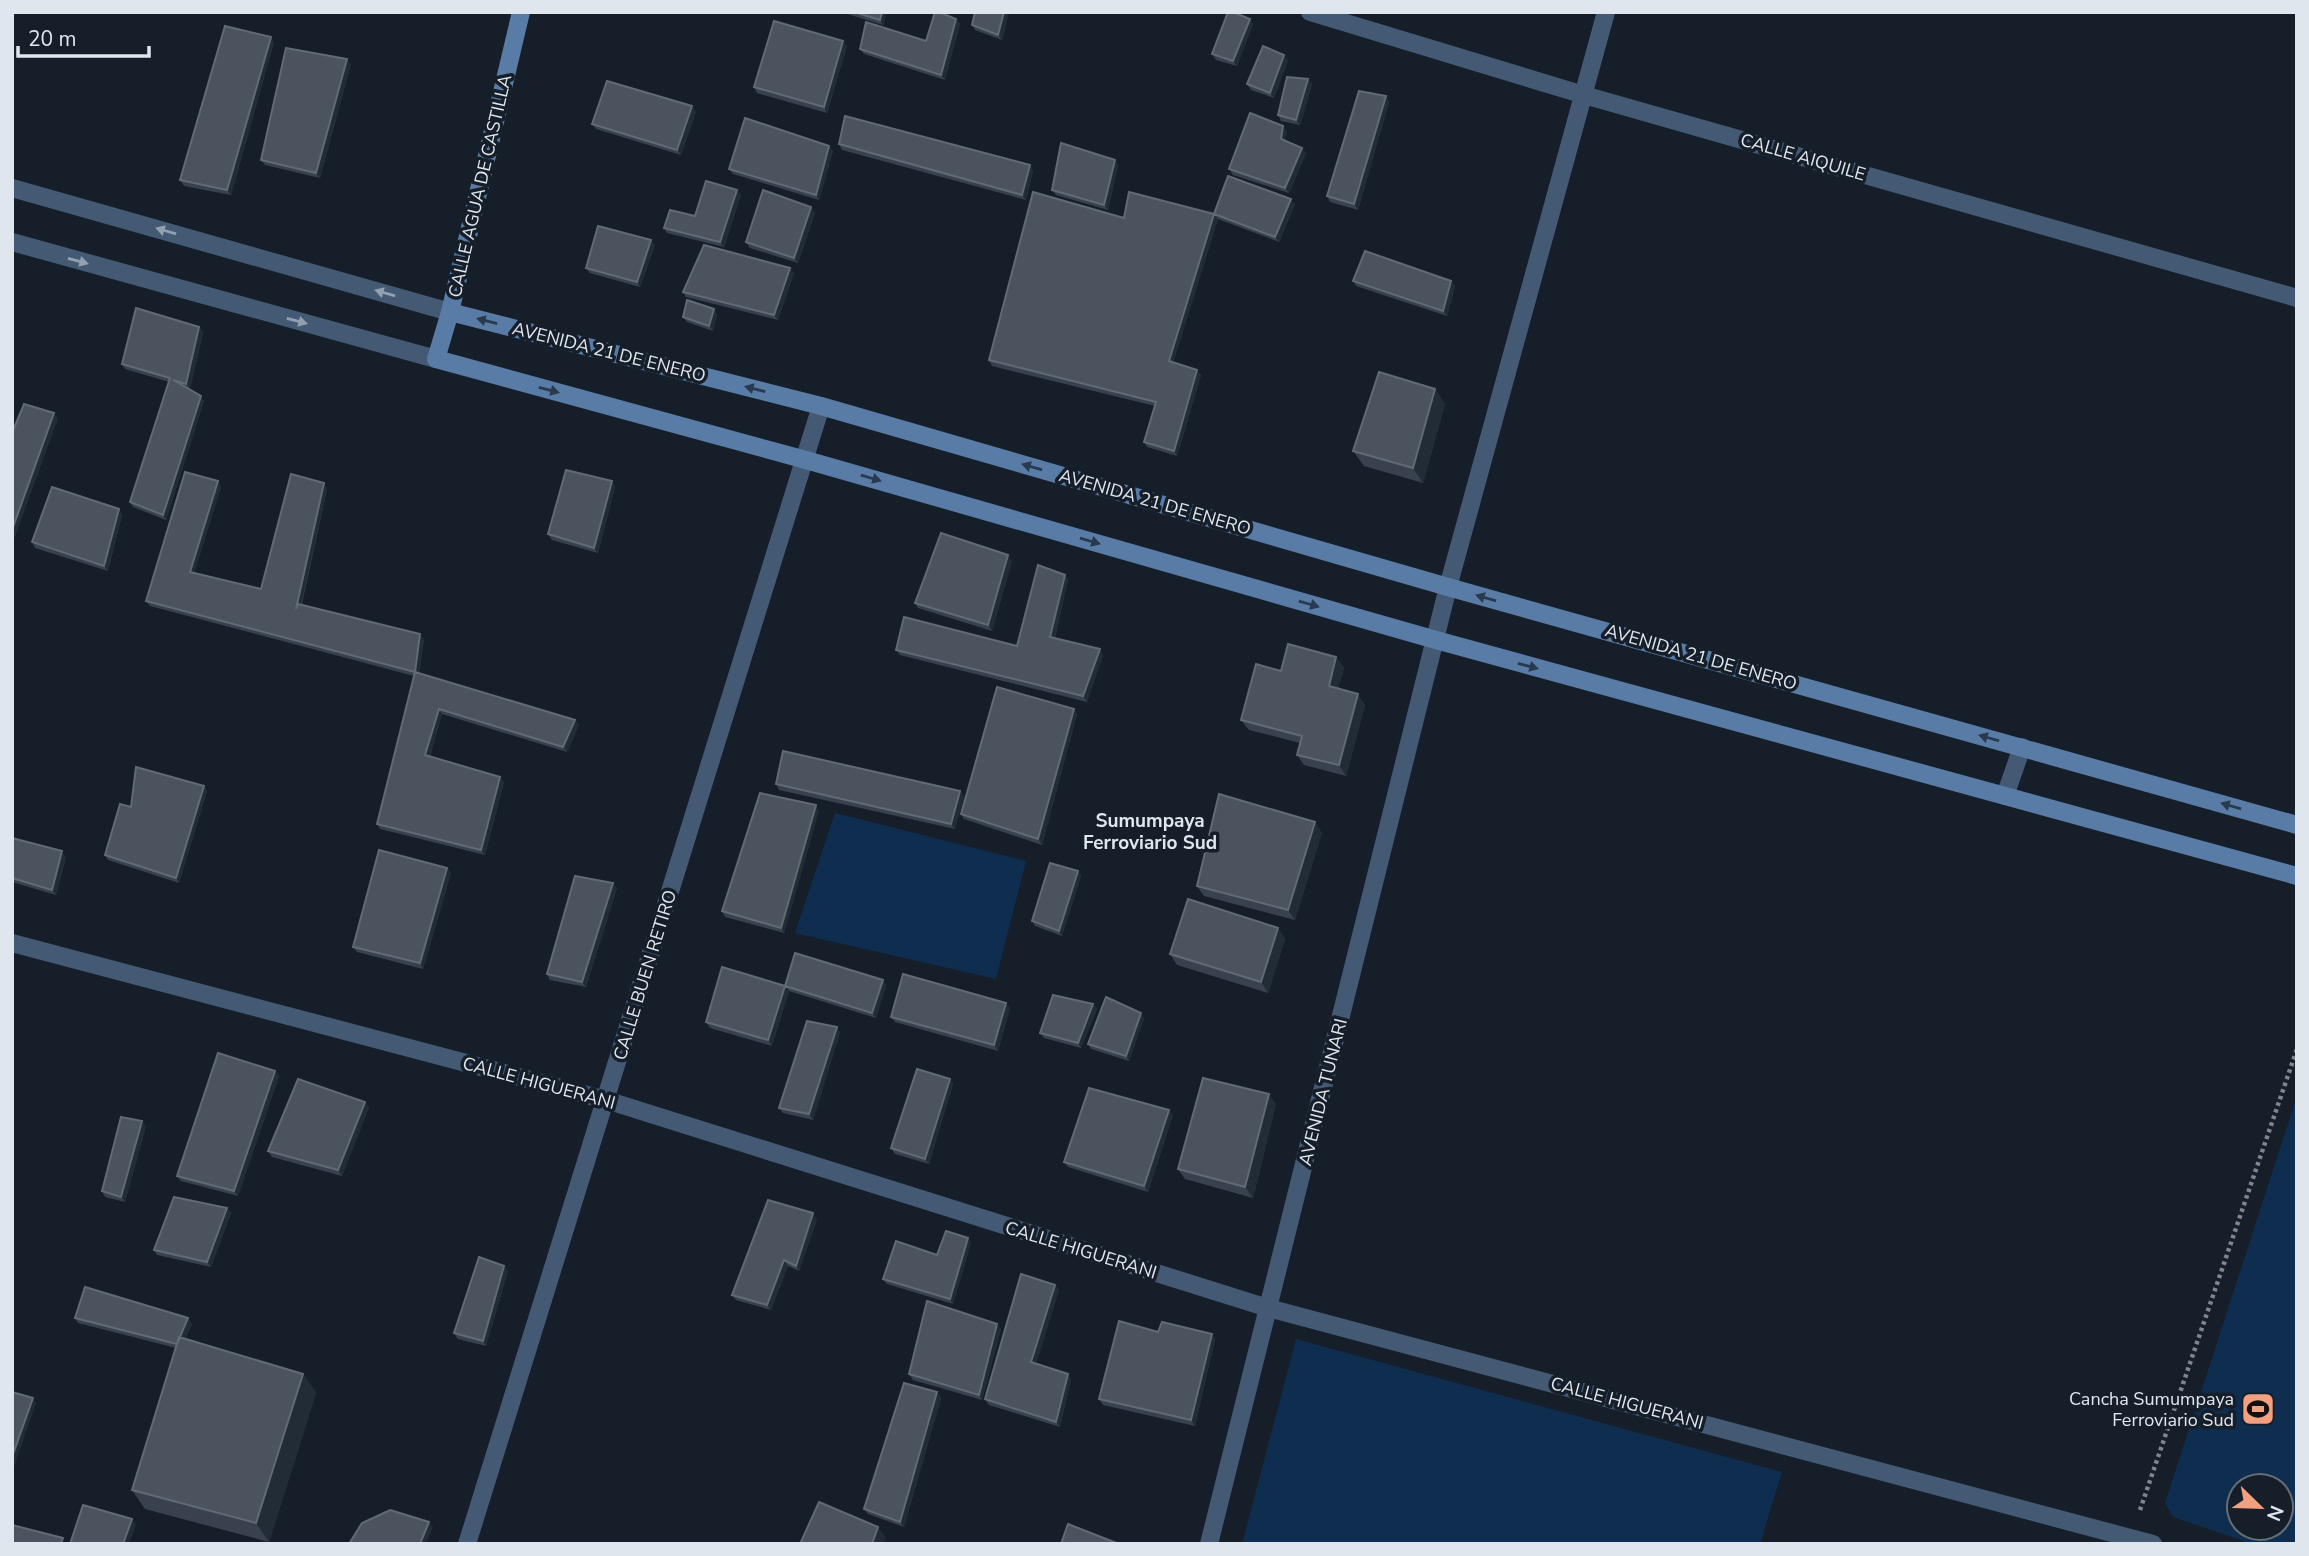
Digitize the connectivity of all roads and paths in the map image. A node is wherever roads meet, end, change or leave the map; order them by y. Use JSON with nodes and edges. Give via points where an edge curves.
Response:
{"nodes":[{"id":1,"x":521,"y":12,"type":"edge"},
{"id":2,"x":1310,"y":12,"type":"edge"},
{"id":3,"x":1606,"y":12,"type":"edge"},
{"id":4,"x":1584,"y":94,"type":"junction"},
{"id":5,"x":12,"y":188,"type":"edge"},
{"id":6,"x":12,"y":243,"type":"edge"},
{"id":7,"x":2297,"y":298,"type":"edge"},
{"id":8,"x":450,"y":312,"type":"junction"},
{"id":9,"x":436,"y":359,"type":"junction"},
{"id":10,"x":821,"y":406,"type":"junction"},
{"id":11,"x":806,"y":460,"type":"junction"},
{"id":12,"x":1448,"y":587,"type":"junction"},
{"id":13,"x":1436,"y":640,"type":"junction"},
{"id":14,"x":2022,"y":747,"type":"junction"},
{"id":15,"x":2005,"y":796,"type":"junction"},
{"id":16,"x":2297,"y":825,"type":"edge"},
{"id":17,"x":2297,"y":876,"type":"edge"},
{"id":18,"x":12,"y":943,"type":"edge"},
{"id":19,"x":2297,"y":1049,"type":"edge"},
{"id":20,"x":606,"y":1100,"type":"junction"},
{"id":21,"x":1268,"y":1308,"type":"junction"},
{"id":22,"x":2130,"y":1537,"type":"junction"},
{"id":23,"x":467,"y":1544,"type":"edge"},
{"id":24,"x":1209,"y":1544,"type":"edge"},
{"id":25,"x":2153,"y":1544,"type":"edge"}],
"edges":[{"from":1,"to":8,"type":"street","name":"CALLE AGUA DE CASTILLA"},
{"from":2,"to":4,"type":"street","name":"CALLE AIQUILE"},
{"from":3,"to":4,"type":"street","name":"AVENIDA TUNARI"},
{"from":4,"to":7,"type":"street","name":"CALLE AIQUILE"},
{"from":4,"to":12,"type":"street","name":"AVENIDA TUNARI"},
{"from":8,"to":5,"type":"street","name":"AVENIDA 21 DE ENERO","one_way":true},
{"from":6,"to":9,"type":"street","one_way":true},
{"from":8,"to":9,"type":"street","name":"CALLE AGUA DE CASTILLA"},
{"from":10,"to":8,"type":"street","name":"AVENIDA 21 DE ENERO","one_way":true},
{"from":9,"to":11,"type":"street","one_way":true},
{"from":10,"to":11,"type":"street","name":"CALLE BUEN RETIRO"},
{"from":12,"to":10,"type":"street","name":"AVENIDA 21 DE ENERO","one_way":true},
{"from":11,"to":13,"type":"street","one_way":true},
{"from":11,"to":20,"type":"street","name":"CALLE BUEN RETIRO"},
{"from":12,"to":13,"type":"street","name":"AVENIDA TUNARI"},
{"from":14,"to":12,"type":"street","name":"AVENIDA 21 DE ENERO","one_way":true},
{"from":13,"to":15,"type":"street","one_way":true},
{"from":13,"to":21,"type":"street","name":"AVENIDA TUNARI"},
{"from":14,"to":15,"type":"street"},
{"from":16,"to":14,"type":"street","name":"AVENIDA 21 DE ENERO","one_way":true},
{"from":15,"to":17,"type":"street"},
{"from":18,"to":20,"type":"street","name":"CALLE HIGUERANI"},
{"from":19,"to":22,"type":"path"},
{"from":20,"to":21,"type":"street","name":"CALLE HIGUERANI"},
{"from":20,"to":23,"type":"street","name":"CALLE BUEN RETIRO"},
{"from":21,"to":22,"type":"street","name":"CALLE HIGUERANI"},
{"from":21,"to":24,"type":"street","name":"AVENIDA TUNARI"},
{"from":22,"to":25,"type":"street","name":"CALLE HIGUERANI"}]}
